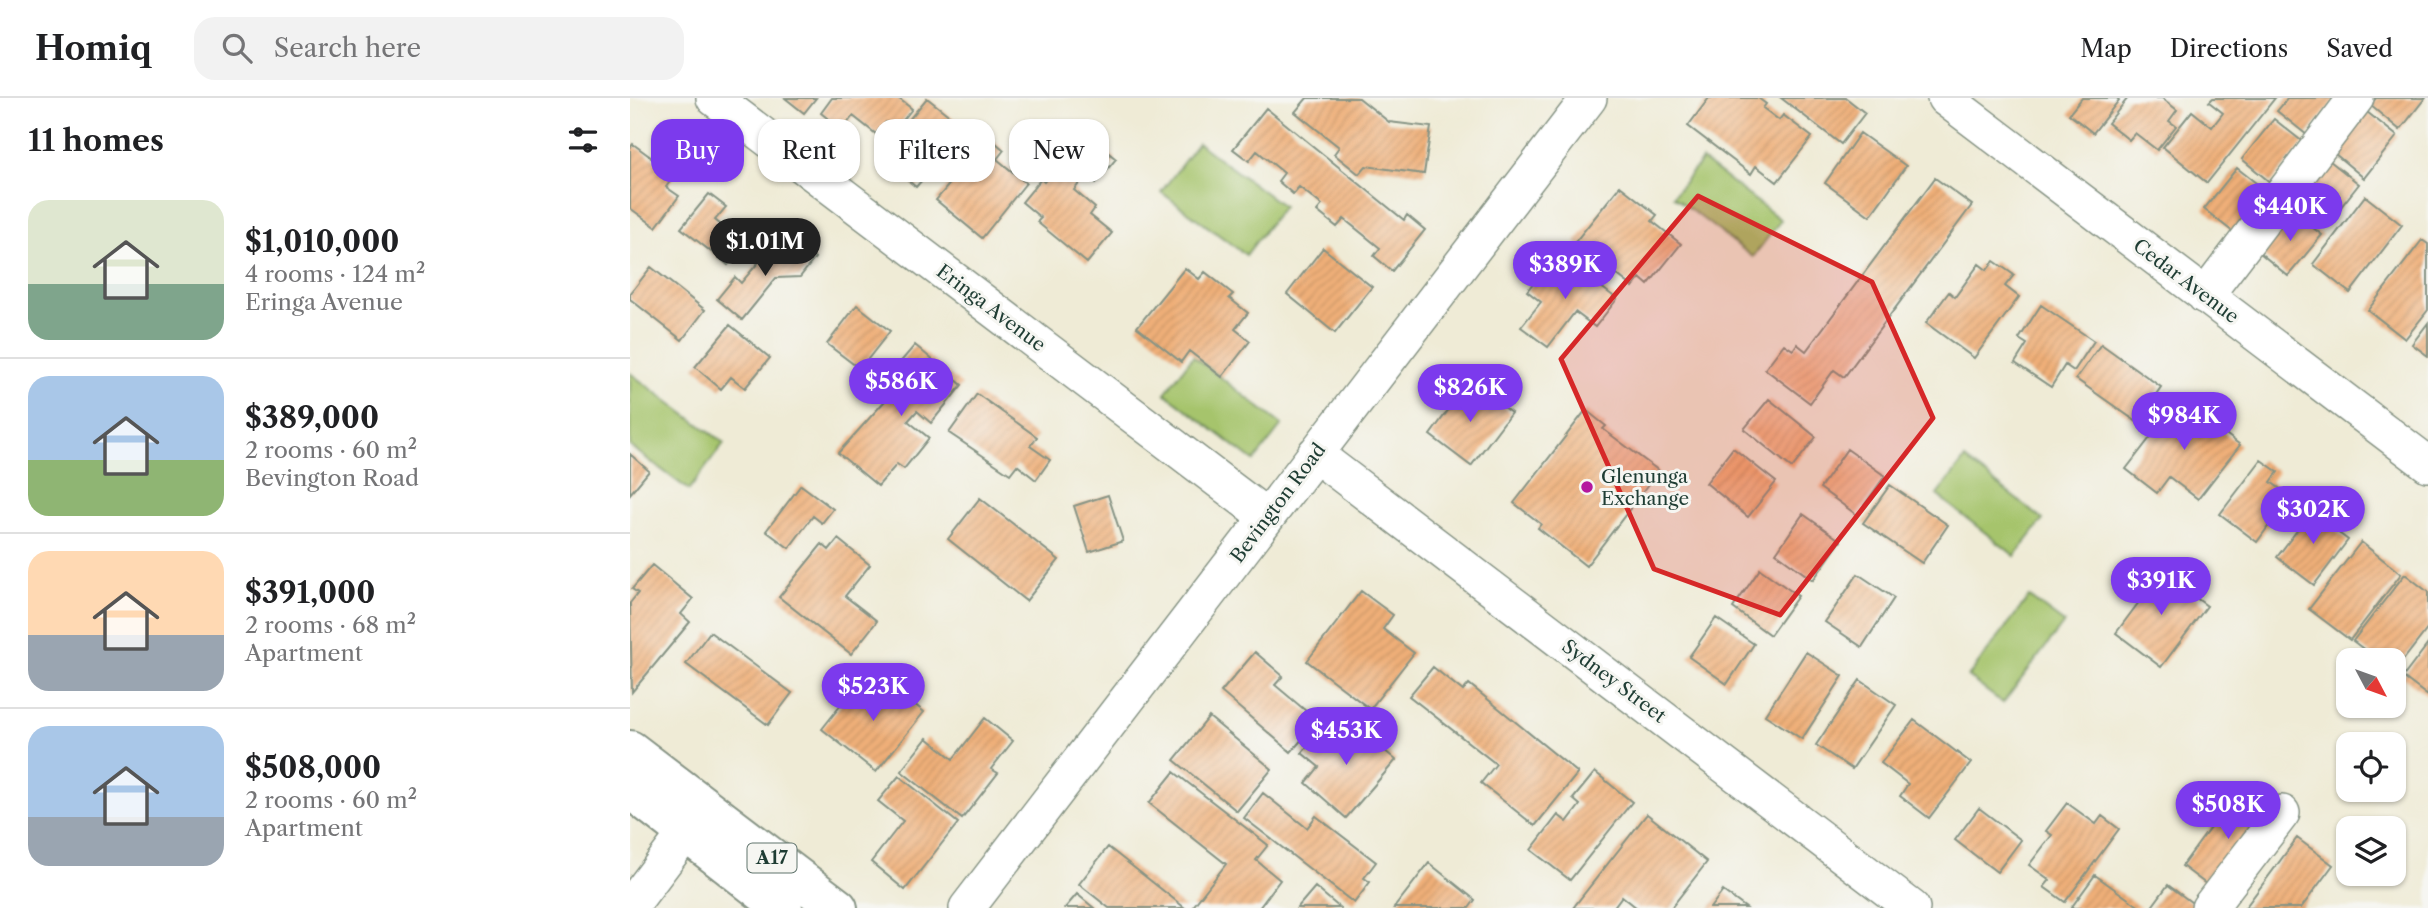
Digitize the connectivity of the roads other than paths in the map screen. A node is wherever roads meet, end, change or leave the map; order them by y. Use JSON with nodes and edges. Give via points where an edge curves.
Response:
{"nodes":[{"id":1,"x":714,"y":98,"type":"edge"},
{"id":2,"x":1589,"y":98,"type":"edge"},
{"id":3,"x":1945,"y":98,"type":"edge"},
{"id":4,"x":2356,"y":98,"type":"edge"},
{"id":5,"x":2206,"y":296,"type":"junction"},
{"id":6,"x":1315,"y":454,"type":"junction"},
{"id":7,"x":2428,"y":464,"type":"edge"},
{"id":8,"x":1267,"y":517,"type":"junction"},
{"id":9,"x":630,"y":750,"type":"edge"},
{"id":10,"x":630,"y":789,"type":"edge"},
{"id":11,"x":2282,"y":813,"type":"dead end"},
{"id":12,"x":696,"y":820,"type":"junction"},
{"id":13,"x":630,"y":907,"type":"edge"},
{"id":14,"x":783,"y":908,"type":"edge"},
{"id":15,"x":838,"y":908,"type":"edge"},
{"id":16,"x":967,"y":908,"type":"edge"},
{"id":17,"x":1912,"y":908,"type":"edge"},
{"id":18,"x":2209,"y":908,"type":"edge"}],
"edges":[{"from":1,"to":8,"type":"street","name":"Eringa Avenue"},
{"from":2,"to":6,"type":"street","name":"Bevington Road"},
{"from":3,"to":5,"type":"street","name":"Cedar Avenue"},
{"from":4,"to":5,"type":"street"},
{"from":5,"to":7,"type":"street","name":"Cedar Avenue"},
{"from":6,"to":8,"type":"street","name":"Bevington Road"},
{"from":6,"to":17,"type":"street","name":"Sydney Street"},
{"from":8,"to":16,"type":"street","name":"Bevington Road"},
{"from":9,"to":12,"type":"highway","number":"A17"},
{"from":10,"to":12,"type":"highway","number":"A17"},
{"from":11,"to":18,"type":"street"},
{"from":12,"to":13,"type":"street"},
{"from":12,"to":14,"type":"highway","number":"A17"},
{"from":12,"to":15,"type":"highway","number":"A17"}]}
